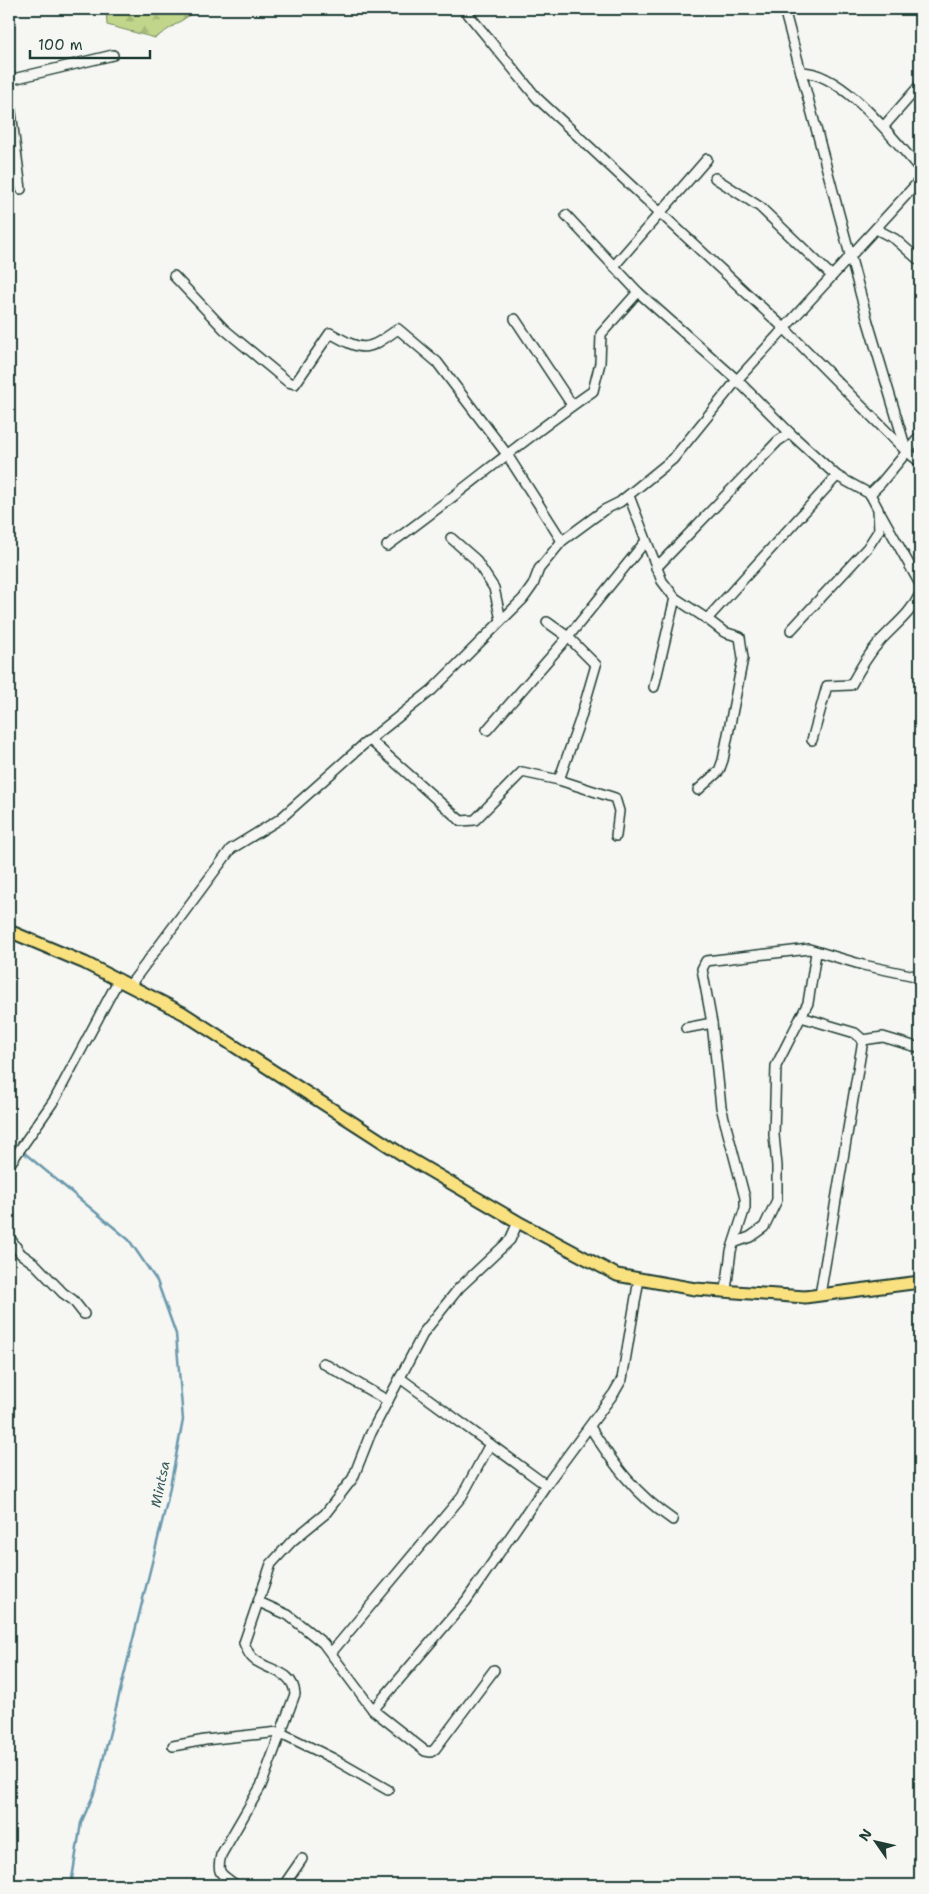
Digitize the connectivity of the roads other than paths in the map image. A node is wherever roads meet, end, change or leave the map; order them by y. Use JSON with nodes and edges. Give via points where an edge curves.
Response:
{"nodes":[{"id":1,"x":464,"y":9,"type":"edge"},
{"id":2,"x":784,"y":9,"type":"edge"},
{"id":3,"x":113,"y":55,"type":"dead end"},
{"id":4,"x":801,"y":72,"type":"junction"},
{"id":5,"x":9,"y":80,"type":"edge"},
{"id":6,"x":920,"y":85,"type":"edge"},
{"id":7,"x":9,"y":97,"type":"edge"},
{"id":8,"x":884,"y":126,"type":"junction"},
{"id":9,"x":707,"y":159,"type":"dead end"},
{"id":10,"x":920,"y":169,"type":"edge"},
{"id":11,"x":715,"y":178,"type":"dead end"},
{"id":12,"x":920,"y":180,"type":"edge"},
{"id":13,"x":20,"y":189,"type":"dead end"},
{"id":14,"x":659,"y":214,"type":"junction"},
{"id":15,"x":566,"y":215,"type":"dead end"},
{"id":16,"x":876,"y":229,"type":"junction"},
{"id":17,"x":850,"y":255,"type":"junction"},
{"id":18,"x":920,"y":261,"type":"edge"},
{"id":19,"x":614,"y":266,"type":"junction"},
{"id":20,"x":174,"y":276,"type":"dead end"},
{"id":21,"x":832,"y":276,"type":"junction"},
{"id":22,"x":638,"y":292,"type":"junction"},
{"id":23,"x":515,"y":319,"type":"dead end"},
{"id":24,"x":785,"y":329,"type":"junction"},
{"id":25,"x":737,"y":380,"type":"junction"},
{"id":26,"x":572,"y":405,"type":"junction"},
{"id":27,"x":790,"y":433,"type":"junction"},
{"id":28,"x":920,"y":436,"type":"edge"},
{"id":29,"x":906,"y":451,"type":"junction"},
{"id":30,"x":506,"y":453,"type":"junction"},
{"id":31,"x":920,"y":462,"type":"edge"},
{"id":32,"x":837,"y":476,"type":"junction"},
{"id":33,"x":870,"y":494,"type":"junction"},
{"id":34,"x":628,"y":496,"type":"junction"},
{"id":35,"x":878,"y":509,"type":"junction"},
{"id":36,"x":451,"y":538,"type":"dead end"},
{"id":37,"x":562,"y":541,"type":"junction"},
{"id":38,"x":645,"y":542,"type":"junction"},
{"id":39,"x":386,"y":546,"type":"dead end"},
{"id":40,"x":656,"y":568,"type":"junction"},
{"id":41,"x":920,"y":584,"type":"edge"},
{"id":42,"x":920,"y":594,"type":"edge"},
{"id":43,"x":675,"y":598,"type":"junction"},
{"id":44,"x":707,"y":619,"type":"junction"},
{"id":45,"x":501,"y":620,"type":"junction"},
{"id":46,"x":547,"y":622,"type":"dead end"},
{"id":47,"x":791,"y":630,"type":"dead end"},
{"id":48,"x":568,"y":637,"type":"junction"},
{"id":49,"x":654,"y":687,"type":"dead end"},
{"id":50,"x":487,"y":730,"type":"dead end"},
{"id":51,"x":370,"y":740,"type":"junction"},
{"id":52,"x":812,"y":740,"type":"dead end"},
{"id":53,"x":559,"y":780,"type":"junction"},
{"id":54,"x":698,"y":790,"type":"dead end"},
{"id":55,"x":616,"y":836,"type":"dead end"},
{"id":56,"x":9,"y":932,"type":"edge"},
{"id":57,"x":816,"y":953,"type":"junction"},
{"id":58,"x":920,"y":977,"type":"edge"},
{"id":59,"x":119,"y":979,"type":"junction"},
{"id":60,"x":130,"y":985,"type":"junction"},
{"id":61,"x":801,"y":1018,"type":"junction"},
{"id":62,"x":712,"y":1023,"type":"junction"},
{"id":63,"x":686,"y":1028,"type":"dead end"},
{"id":64,"x":863,"y":1040,"type":"junction"},
{"id":65,"x":920,"y":1048,"type":"edge"},
{"id":66,"x":9,"y":1165,"type":"edge"},
{"id":67,"x":518,"y":1222,"type":"junction"},
{"id":68,"x":9,"y":1237,"type":"edge"},
{"id":69,"x":736,"y":1242,"type":"junction"},
{"id":70,"x":639,"y":1280,"type":"junction"},
{"id":71,"x":920,"y":1282,"type":"edge"},
{"id":72,"x":726,"y":1290,"type":"junction"},
{"id":73,"x":820,"y":1295,"type":"junction"},
{"id":74,"x":84,"y":1314,"type":"dead end"},
{"id":75,"x":323,"y":1363,"type":"dead end"},
{"id":76,"x":400,"y":1378,"type":"junction"},
{"id":77,"x":388,"y":1401,"type":"junction"},
{"id":78,"x":590,"y":1426,"type":"junction"},
{"id":79,"x":490,"y":1444,"type":"junction"},
{"id":80,"x":546,"y":1485,"type":"junction"},
{"id":81,"x":673,"y":1520,"type":"dead end"},
{"id":82,"x":259,"y":1602,"type":"junction"},
{"id":83,"x":331,"y":1653,"type":"junction"},
{"id":84,"x":494,"y":1670,"type":"dead end"},
{"id":85,"x":373,"y":1710,"type":"junction"},
{"id":86,"x":279,"y":1732,"type":"junction"},
{"id":87,"x":173,"y":1746,"type":"dead end"},
{"id":88,"x":388,"y":1790,"type":"dead end"},
{"id":89,"x":302,"y":1859,"type":"dead end"},
{"id":90,"x":236,"y":1885,"type":"edge"},
{"id":91,"x":284,"y":1885,"type":"edge"}],
"edges":[{"from":1,"to":14,"type":"street","via":[[537,98]]},
{"from":2,"to":4,"type":"street"},
{"from":3,"to":5,"type":"street"},
{"from":4,"to":8,"type":"street","via":[[817,73],[833,81]]},
{"from":4,"to":17,"type":"street"},
{"from":6,"to":8,"type":"street"},
{"from":7,"to":13,"type":"street"},
{"from":8,"to":10,"type":"street"},
{"from":9,"to":14,"type":"street"},
{"from":11,"to":21,"type":"street","via":[[760,206]]},
{"from":12,"to":16,"type":"street"},
{"from":14,"to":19,"type":"street"},
{"from":14,"to":24,"type":"street"},
{"from":15,"to":19,"type":"street"},
{"from":16,"to":17,"type":"street"},
{"from":16,"to":18,"type":"street","via":[[895,239]]},
{"from":17,"to":21,"type":"street"},
{"from":17,"to":29,"type":"street"},
{"from":19,"to":22,"type":"street"},
{"from":20,"to":30,"type":"street","via":[[224,329],[288,382],[295,384],[330,333],[358,348],[376,345],[398,329],[437,362]]},
{"from":21,"to":24,"type":"street"},
{"from":22,"to":25,"type":"street"},
{"from":22,"to":26,"type":"street","via":[[601,334],[600,363],[593,392]]},
{"from":23,"to":26,"type":"street"},
{"from":24,"to":25,"type":"street"},
{"from":24,"to":29,"type":"street"},
{"from":25,"to":27,"type":"street"},
{"from":25,"to":34,"type":"street","via":[[673,459]]},
{"from":26,"to":30,"type":"street"},
{"from":27,"to":32,"type":"street"},
{"from":27,"to":40,"type":"street"},
{"from":28,"to":29,"type":"street"},
{"from":29,"to":31,"type":"street"},
{"from":29,"to":33,"type":"street"},
{"from":30,"to":37,"type":"street"},
{"from":30,"to":39,"type":"street","via":[[442,506]]},
{"from":32,"to":33,"type":"street"},
{"from":32,"to":44,"type":"street"},
{"from":33,"to":35,"type":"street"},
{"from":34,"to":37,"type":"street"},
{"from":34,"to":38,"type":"street"},
{"from":35,"to":41,"type":"street"},
{"from":35,"to":47,"type":"street","via":[[879,530],[868,546]]},
{"from":36,"to":45,"type":"street","via":[[475,559],[494,588]]},
{"from":37,"to":45,"type":"street","via":[[539,569],[534,585]]},
{"from":38,"to":40,"type":"street"},
{"from":38,"to":48,"type":"street"},
{"from":40,"to":43,"type":"street"},
{"from":42,"to":52,"type":"street","via":[[914,607],[876,646],[851,685],[827,686]]},
{"from":43,"to":44,"type":"street"},
{"from":43,"to":49,"type":"street"},
{"from":44,"to":54,"type":"street","via":[[724,632],[740,637],[743,658],[724,760],[719,772]]},
{"from":45,"to":51,"type":"street","via":[[432,690]]},
{"from":46,"to":48,"type":"street"},
{"from":48,"to":50,"type":"street"},
{"from":48,"to":53,"type":"street","via":[[596,665]]},
{"from":51,"to":53,"type":"street","via":[[461,821],[475,820],[522,772]]},
{"from":51,"to":60,"type":"street","via":[[280,819],[231,849]]},
{"from":53,"to":55,"type":"street","via":[[614,798],[619,811]]},
{"from":56,"to":59,"type":"main road"},
{"from":57,"to":58,"type":"street"},
{"from":57,"to":61,"type":"street","via":[[808,1003]]},
{"from":57,"to":62,"type":"street","via":[[809,949],[706,960],[702,969]]},
{"from":59,"to":60,"type":"main road"},
{"from":59,"to":66,"type":"street","via":[[55,1099]]},
{"from":60,"to":67,"type":"main road","via":[[183,1013],[403,1155]]},
{"from":61,"to":64,"type":"street","via":[[855,1033]]},
{"from":61,"to":69,"type":"street","via":[[776,1066],[774,1135],[777,1200],[764,1226],[750,1238]]},
{"from":62,"to":63,"type":"street"},
{"from":62,"to":69,"type":"street","via":[[721,1107],[745,1198]]},
{"from":64,"to":65,"type":"street","via":[[883,1037]]},
{"from":64,"to":73,"type":"street"},
{"from":67,"to":70,"type":"main road","via":[[617,1275]]},
{"from":67,"to":76,"type":"street","via":[[510,1240],[459,1288],[424,1332]]},
{"from":68,"to":74,"type":"street","via":[[21,1254],[36,1264]]},
{"from":69,"to":72,"type":"street"},
{"from":70,"to":72,"type":"main road","via":[[695,1289]]},
{"from":70,"to":78,"type":"street","via":[[622,1379]]},
{"from":71,"to":73,"type":"main road"},
{"from":72,"to":73,"type":"main road","via":[[805,1297]]},
{"from":75,"to":77,"type":"street"},
{"from":76,"to":77,"type":"street"},
{"from":76,"to":79,"type":"street"},
{"from":77,"to":82,"type":"street","via":[[352,1478],[325,1514],[292,1541],[272,1564]]},
{"from":78,"to":80,"type":"street"},
{"from":78,"to":81,"type":"street","via":[[618,1470],[654,1507]]},
{"from":79,"to":80,"type":"street"},
{"from":79,"to":83,"type":"street","via":[[462,1496]]},
{"from":80,"to":85,"type":"street","via":[[466,1601]]},
{"from":82,"to":83,"type":"street","via":[[288,1615]]},
{"from":82,"to":86,"type":"street","via":[[244,1643],[257,1662],[285,1674],[294,1684],[295,1694]]},
{"from":83,"to":85,"type":"street"},
{"from":84,"to":85,"type":"street","via":[[431,1752],[424,1751]]},
{"from":86,"to":87,"type":"street"},
{"from":86,"to":88,"type":"street"},
{"from":86,"to":90,"type":"street","via":[[261,1786],[221,1855],[218,1867],[221,1875]]},
{"from":89,"to":91,"type":"street"}]}
